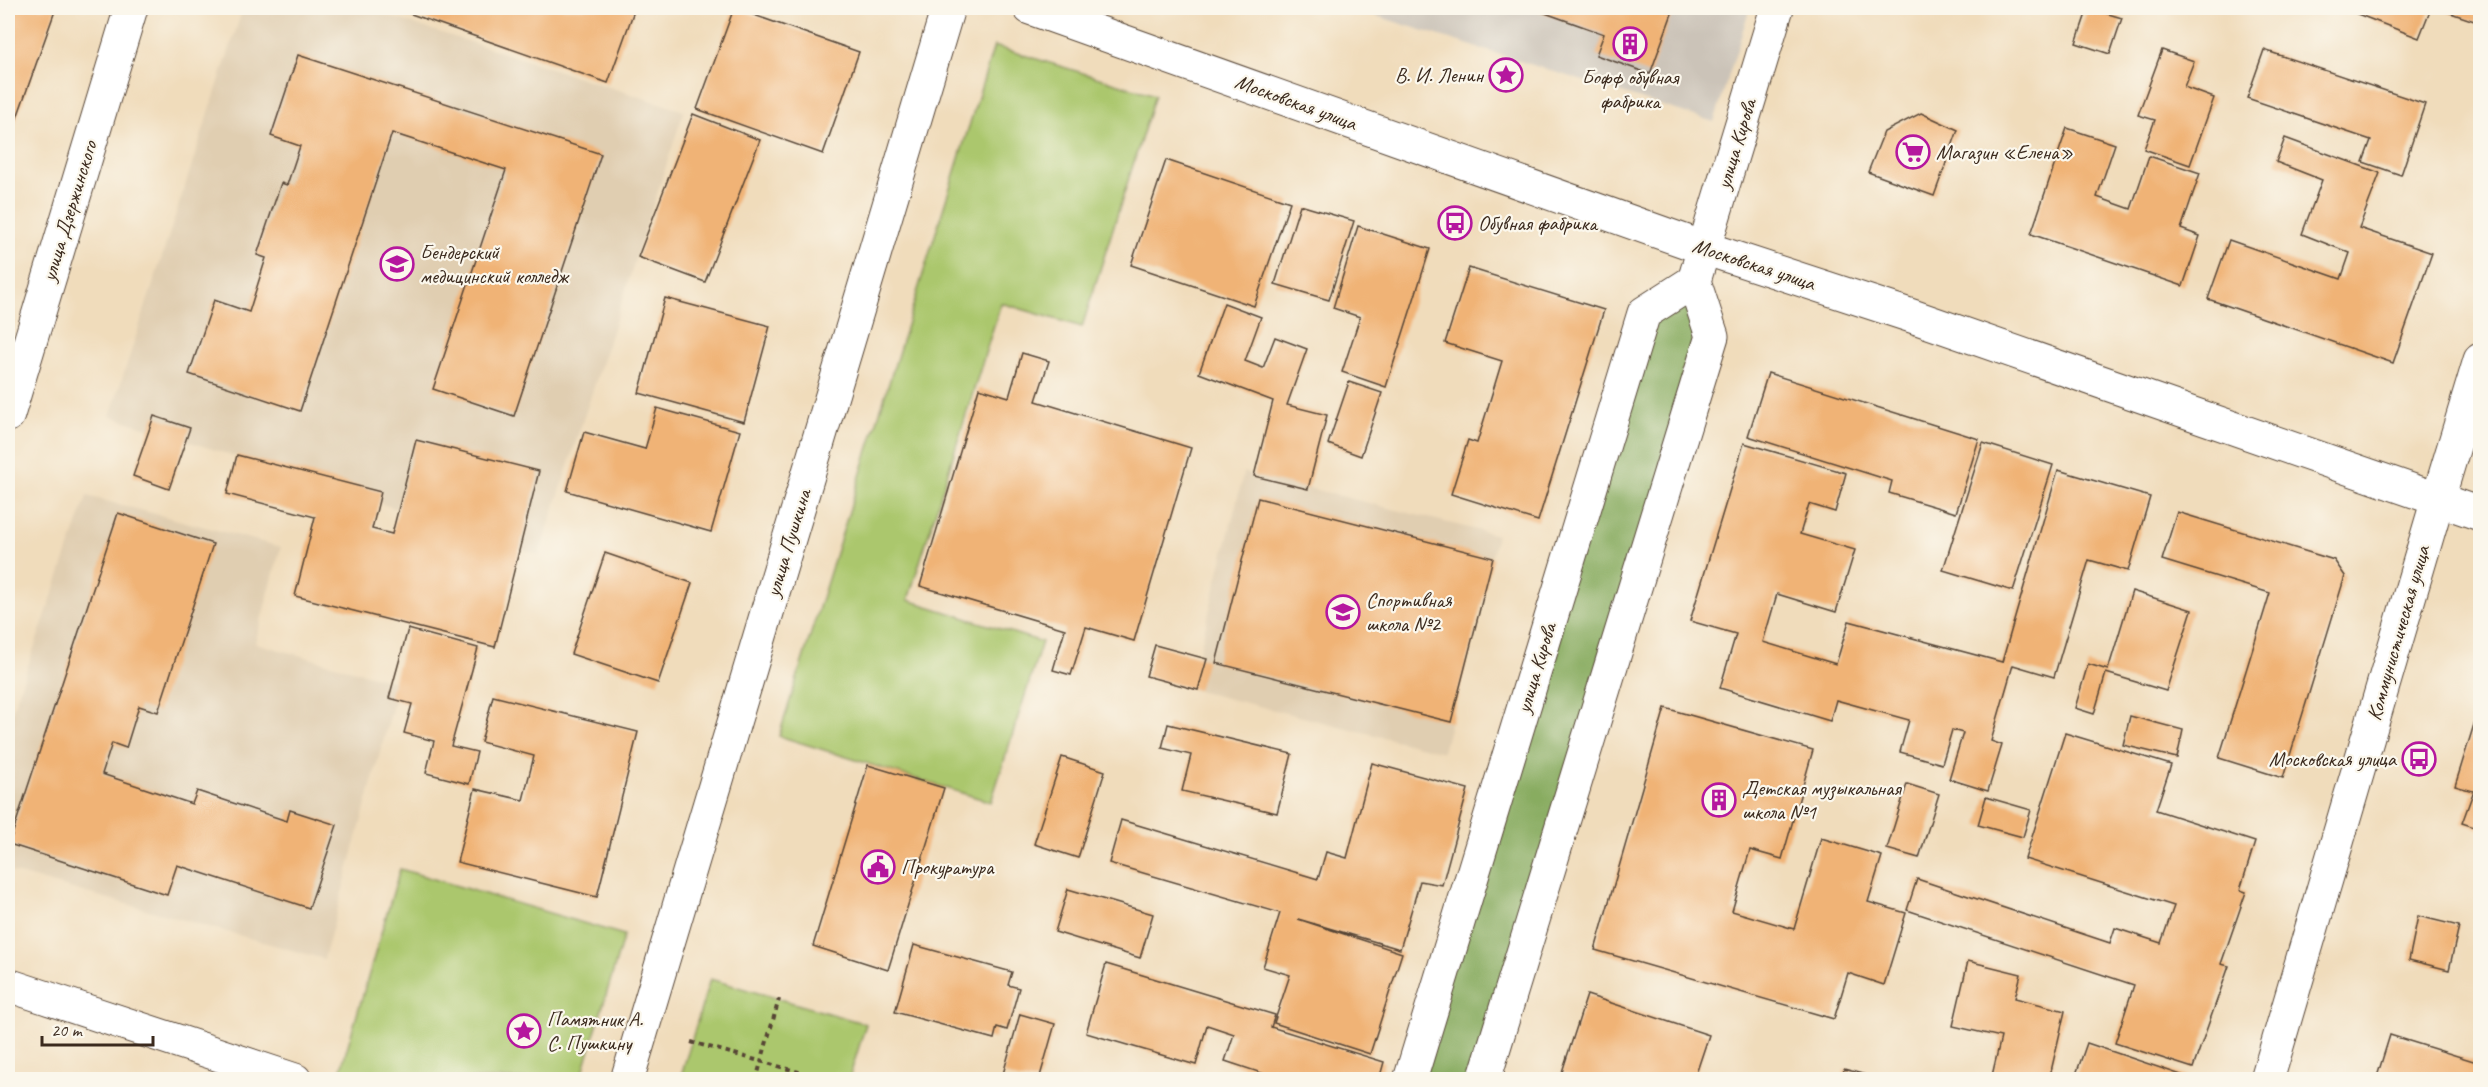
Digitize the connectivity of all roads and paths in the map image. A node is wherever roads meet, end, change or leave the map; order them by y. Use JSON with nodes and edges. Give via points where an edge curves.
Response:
{"nodes":[{"id":1,"x":131,"y":8,"type":"edge"},
{"id":2,"x":948,"y":8,"type":"edge"},
{"id":3,"x":1030,"y":8,"type":"edge"},
{"id":4,"x":1777,"y":8,"type":"edge"},
{"id":5,"x":1704,"y":248,"type":"junction"},
{"id":6,"x":1694,"y":281,"type":"junction"},
{"id":7,"x":2481,"y":360,"type":"edge"},
{"id":8,"x":8,"y":415,"type":"edge"},
{"id":9,"x":2438,"y":499,"type":"junction"},
{"id":10,"x":2481,"y":514,"type":"edge"},
{"id":11,"x":8,"y":985,"type":"edge"},
{"id":12,"x":779,"y":999,"type":"dead end"},
{"id":13,"x":691,"y":1042,"type":"dead end"},
{"id":14,"x":761,"y":1061,"type":"junction"},
{"id":15,"x":295,"y":1080,"type":"edge"},
{"id":16,"x":627,"y":1080,"type":"edge"},
{"id":17,"x":756,"y":1080,"type":"edge"},
{"id":18,"x":828,"y":1080,"type":"edge"},
{"id":19,"x":1410,"y":1080,"type":"edge"},
{"id":20,"x":1484,"y":1080,"type":"edge"},
{"id":21,"x":2267,"y":1080,"type":"edge"}],
"edges":[{"from":1,"to":8,"type":"street","name":"улица Дзержинского"},
{"from":2,"to":16,"type":"street","name":"улица Пушкина"},
{"from":3,"to":5,"type":"street","name":"Московская улица"},
{"from":4,"to":5,"type":"street","name":"улица Кирова"},
{"from":5,"to":6,"type":"street","name":"улица Кирова"},
{"from":5,"to":9,"type":"street","name":"Московская улица"},
{"from":6,"to":19,"type":"street","name":"улица Кирова","via":[[1644,313]]},
{"from":6,"to":20,"type":"street","via":[[1712,336]]},
{"from":7,"to":9,"type":"street","name":"Коммунистическая улица"},
{"from":9,"to":10,"type":"street","name":"Московская улица"},
{"from":9,"to":21,"type":"street","name":"Коммунистическая улица"},
{"from":11,"to":15,"type":"street"},
{"from":12,"to":14,"type":"path"},
{"from":13,"to":14,"type":"path"},
{"from":14,"to":17,"type":"path"},
{"from":14,"to":18,"type":"path"}]}
